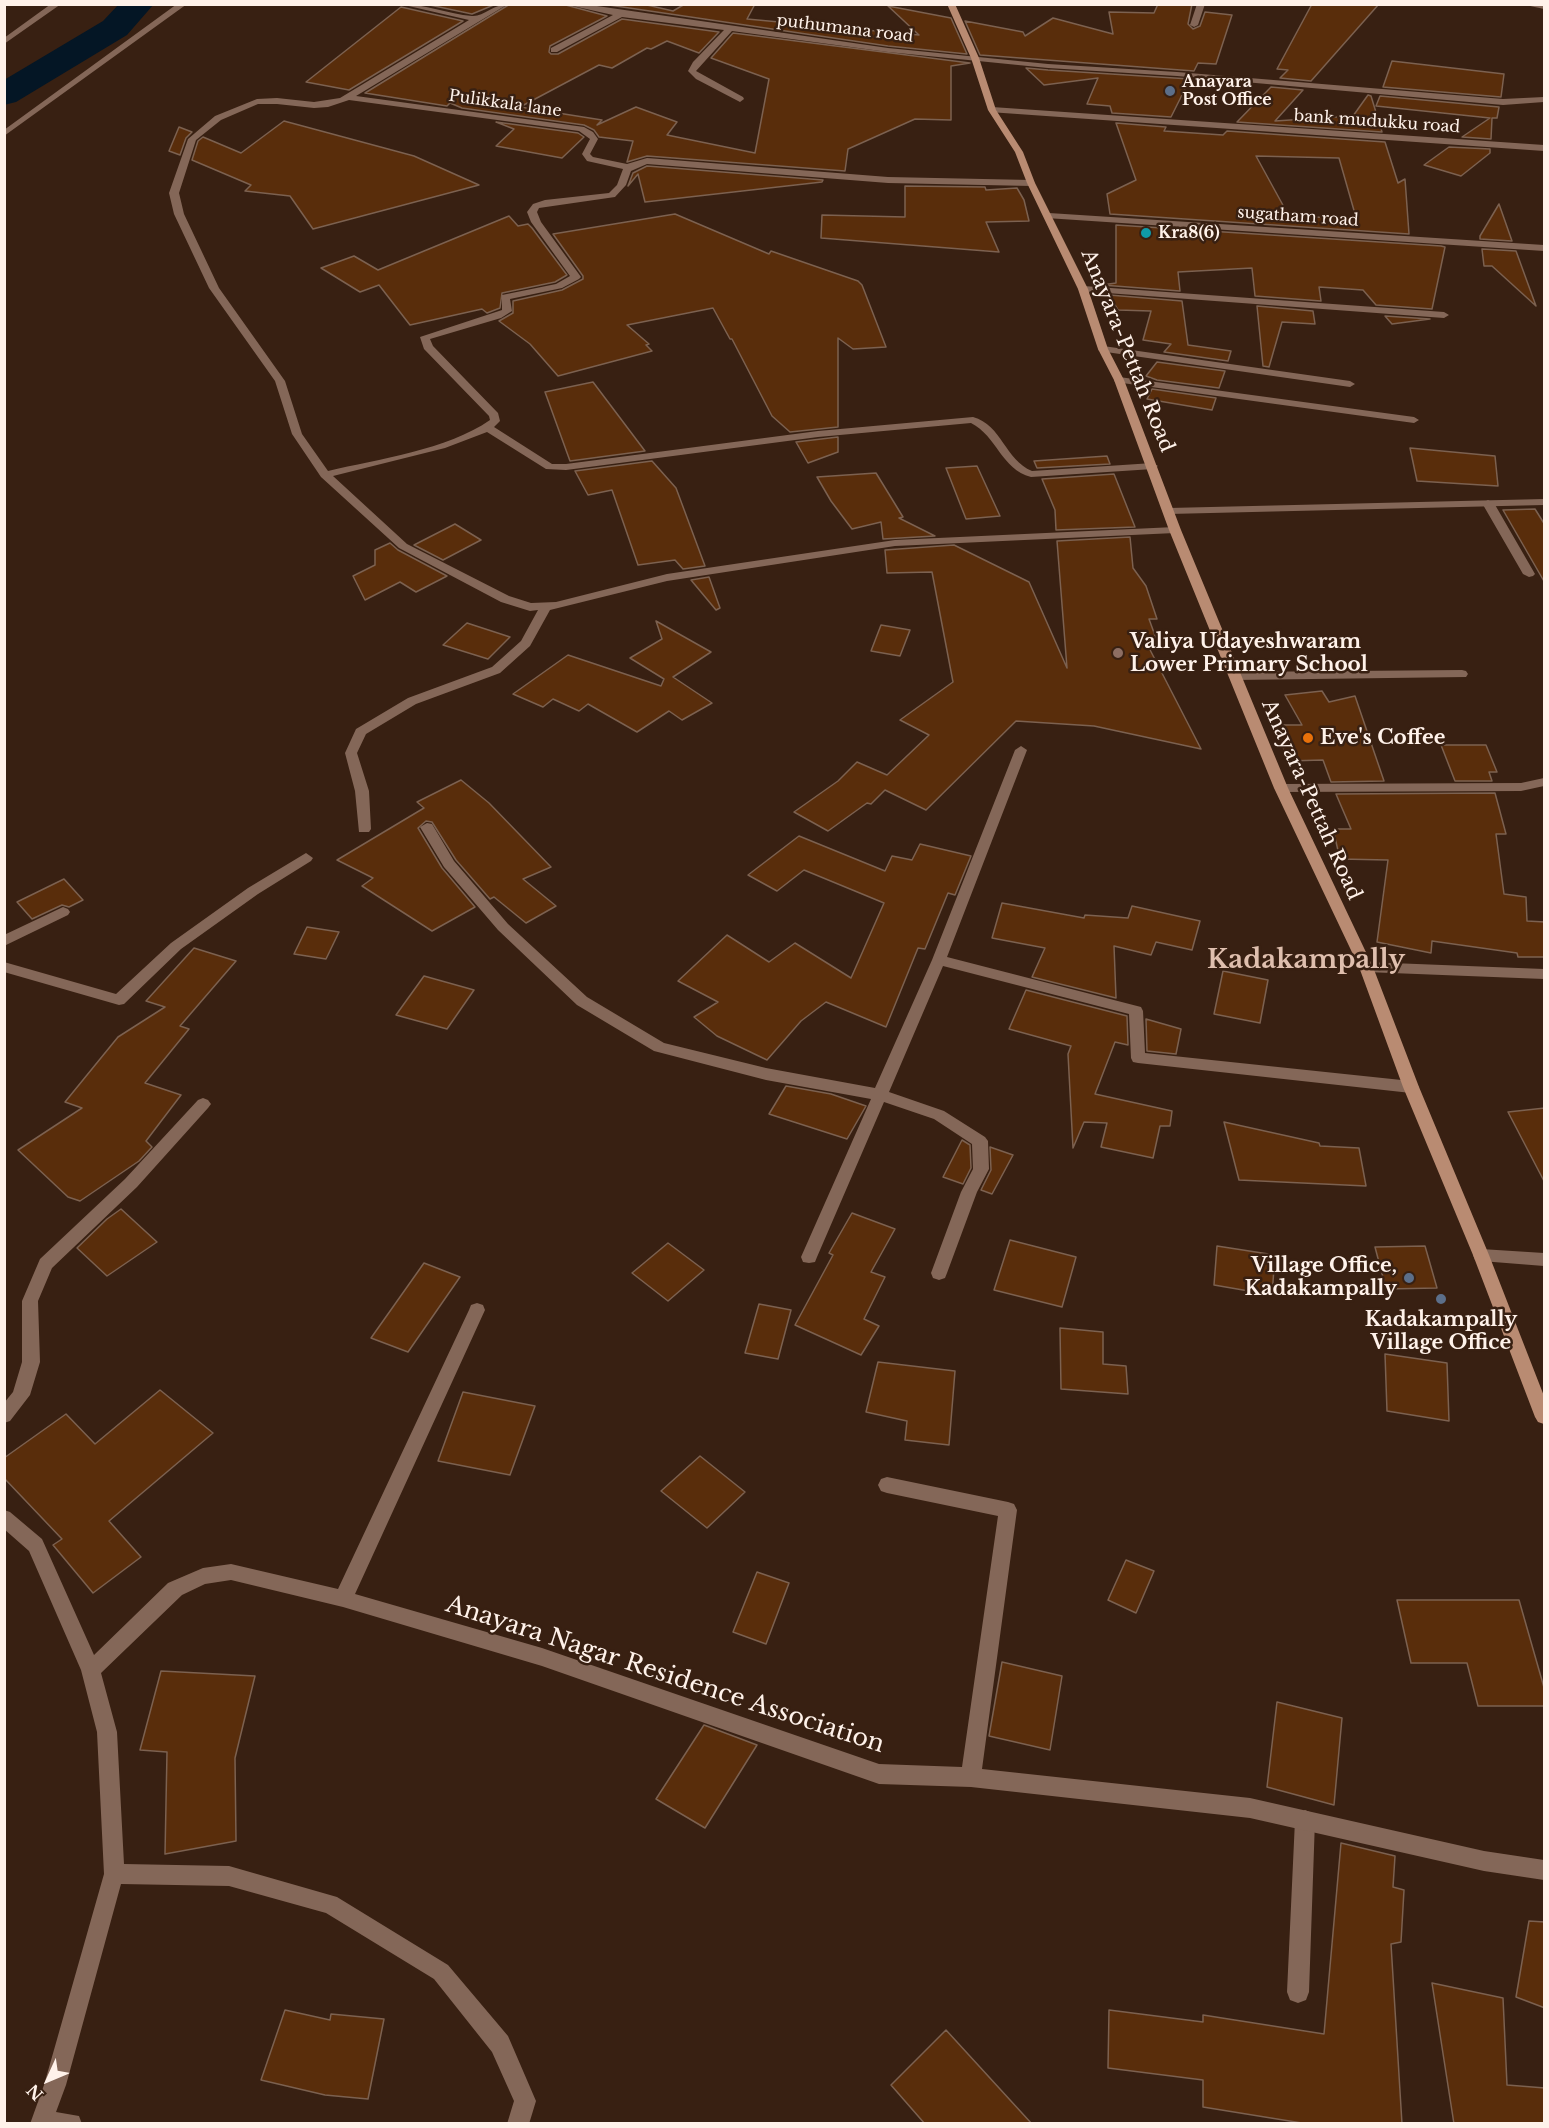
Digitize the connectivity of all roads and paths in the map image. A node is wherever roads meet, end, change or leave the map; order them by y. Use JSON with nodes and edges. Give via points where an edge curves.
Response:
{"nodes":[{"id":1,"x":57,"y":4,"type":"edge"},
{"id":2,"x":183,"y":4,"type":"edge"},
{"id":3,"x":404,"y":4,"type":"edge"},
{"id":4,"x":504,"y":4,"type":"edge"},
{"id":5,"x":568,"y":4,"type":"edge"},
{"id":6,"x":951,"y":4,"type":"edge"},
{"id":7,"x":1201,"y":4,"type":"edge"},
{"id":8,"x":1525,"y":4,"type":"edge"},
{"id":9,"x":1545,"y":7,"type":"edge"},
{"id":10,"x":621,"y":14,"type":"junction"},
{"id":11,"x":476,"y":19,"type":"junction"},
{"id":12,"x":1194,"y":25,"type":"dead end"},
{"id":13,"x":730,"y":29,"type":"junction"},
{"id":14,"x":4,"y":42,"type":"edge"},
{"id":15,"x":554,"y":50,"type":"dead end"},
{"id":16,"x":975,"y":58,"type":"junction"},
{"id":17,"x":348,"y":97,"type":"junction"},
{"id":18,"x":740,"y":99,"type":"dead end"},
{"id":19,"x":1545,"y":100,"type":"edge"},
{"id":20,"x":992,"y":110,"type":"junction"},
{"id":21,"x":4,"y":134,"type":"edge"},
{"id":22,"x":1545,"y":148,"type":"edge"},
{"id":23,"x":627,"y":167,"type":"junction"},
{"id":24,"x":1031,"y":183,"type":"junction"},
{"id":25,"x":1049,"y":216,"type":"junction"},
{"id":26,"x":1545,"y":248,"type":"edge"},
{"id":27,"x":1083,"y":289,"type":"junction"},
{"id":28,"x":1444,"y":315,"type":"dead end"},
{"id":29,"x":1103,"y":349,"type":"junction"},
{"id":30,"x":1119,"y":380,"type":"junction"},
{"id":31,"x":1350,"y":384,"type":"dead end"},
{"id":32,"x":1414,"y":420,"type":"dead end"},
{"id":33,"x":488,"y":428,"type":"junction"},
{"id":34,"x":1154,"y":466,"type":"junction"},
{"id":35,"x":325,"y":475,"type":"junction"},
{"id":36,"x":1545,"y":502,"type":"edge"},
{"id":37,"x":1488,"y":503,"type":"junction"},
{"id":38,"x":1169,"y":511,"type":"junction"},
{"id":39,"x":1175,"y":531,"type":"junction"},
{"id":40,"x":1529,"y":574,"type":"dead end"},
{"id":41,"x":546,"y":606,"type":"junction"},
{"id":42,"x":1462,"y":674,"type":"dead end"},
{"id":43,"x":1235,"y":676,"type":"junction"},
{"id":44,"x":1021,"y":750,"type":"dead end"},
{"id":45,"x":1545,"y":782,"type":"edge"},
{"id":46,"x":1281,"y":788,"type":"junction"},
{"id":47,"x":427,"y":827,"type":"dead end"},
{"id":48,"x":364,"y":829,"type":"dead end"},
{"id":49,"x":306,"y":858,"type":"dead end"},
{"id":50,"x":63,"y":912,"type":"dead end"},
{"id":51,"x":4,"y":941,"type":"edge"},
{"id":52,"x":939,"y":960,"type":"junction"},
{"id":53,"x":4,"y":967,"type":"edge"},
{"id":54,"x":1366,"y":967,"type":"junction"},
{"id":55,"x":1545,"y":974,"type":"edge"},
{"id":56,"x":1411,"y":1087,"type":"junction"},
{"id":57,"x":880,"y":1095,"type":"junction"},
{"id":58,"x":203,"y":1104,"type":"dead end"},
{"id":59,"x":1481,"y":1255,"type":"junction"},
{"id":60,"x":809,"y":1257,"type":"dead end"},
{"id":61,"x":1545,"y":1260,"type":"edge"},
{"id":62,"x":939,"y":1273,"type":"dead end"},
{"id":63,"x":477,"y":1310,"type":"dead end"},
{"id":64,"x":4,"y":1416,"type":"edge"},
{"id":65,"x":1545,"y":1417,"type":"edge"},
{"id":66,"x":887,"y":1485,"type":"dead end"},
{"id":67,"x":4,"y":1518,"type":"edge"},
{"id":68,"x":343,"y":1599,"type":"junction"},
{"id":69,"x":91,"y":1670,"type":"junction"},
{"id":70,"x":971,"y":1777,"type":"junction"},
{"id":71,"x":1305,"y":1820,"type":"junction"},
{"id":72,"x":1545,"y":1870,"type":"edge"},
{"id":73,"x":114,"y":1874,"type":"junction"},
{"id":74,"x":1298,"y":1992,"type":"dead end"},
{"id":75,"x":41,"y":2123,"type":"edge"},
{"id":76,"x":71,"y":2124,"type":"edge"},
{"id":77,"x":518,"y":2124,"type":"edge"}],
"edges":[{"from":1,"to":14,"type":"street"},
{"from":2,"to":21,"type":"street"},
{"from":3,"to":11,"type":"street"},
{"from":4,"to":11,"type":"street"},
{"from":5,"to":10,"type":"street","name":"puthumana road"},
{"from":6,"to":16,"type":"main road","name":"Anayara-Pettah Road"},
{"from":7,"to":12,"type":"street"},
{"from":8,"to":9,"type":"street"},
{"from":10,"to":13,"type":"street","name":"puthumana road"},
{"from":10,"to":15,"type":"street"},
{"from":11,"to":17,"type":"street"},
{"from":13,"to":16,"type":"street","name":"puthumana road"},
{"from":13,"to":18,"type":"street","via":[[692,71]]},
{"from":16,"to":19,"type":"street","name":"puthumana road","via":[[1503,102]]},
{"from":16,"to":20,"type":"main road","name":"Anayara-Pettah Road"},
{"from":17,"to":23,"type":"street","name":"Pulikkala lane","via":[[581,129],[594,139],[586,154],[590,159]]},
{"from":17,"to":35,"type":"street","via":[[328,105],[257,102],[218,118],[192,139],[174,193],[179,214],[214,288],[280,381],[297,434]]},
{"from":20,"to":22,"type":"street","name":"bank mudukku road"},
{"from":20,"to":24,"type":"main road","name":"Anayara-Pettah Road","via":[[1019,153]]},
{"from":23,"to":24,"type":"street","via":[[647,161],[888,180]]},
{"from":23,"to":33,"type":"street","via":[[618,191],[612,195],[545,203],[532,212],[576,278],[559,286],[505,297],[507,311],[425,337],[428,347],[494,415],[495,421]]},
{"from":24,"to":25,"type":"main road","name":"Anayara-Pettah Road"},
{"from":25,"to":26,"type":"street","name":"sugatham road"},
{"from":25,"to":27,"type":"main road","name":"Anayara-Pettah Road"},
{"from":27,"to":28,"type":"street"},
{"from":27,"to":29,"type":"main road","name":"Anayara-Pettah Road"},
{"from":29,"to":30,"type":"main road","name":"Anayara-Pettah Road"},
{"from":29,"to":31,"type":"street"},
{"from":30,"to":32,"type":"street"},
{"from":30,"to":34,"type":"main road","name":"Anayara-Pettah Road"},
{"from":33,"to":34,"type":"street","via":[[550,467],[566,467],[818,434],[973,420],[990,431],[1021,472]]},
{"from":33,"to":35,"type":"street"},
{"from":34,"to":38,"type":"main road","name":"Anayara-Pettah Road"},
{"from":35,"to":41,"type":"street","via":[[403,546],[505,599],[530,607]]},
{"from":36,"to":37,"type":"street"},
{"from":37,"to":38,"type":"street"},
{"from":37,"to":40,"type":"street"},
{"from":38,"to":39,"type":"main road","name":"Anayara-Pettah Road"},
{"from":39,"to":41,"type":"street","via":[[895,543],[667,579]]},
{"from":39,"to":43,"type":"main road","name":"Anayara-Pettah Road"},
{"from":41,"to":48,"type":"street","via":[[526,643],[496,670],[427,694],[361,732],[351,753],[360,776]]},
{"from":42,"to":43,"type":"street"},
{"from":43,"to":46,"type":"main road","name":"Anayara-Pettah Road"},
{"from":44,"to":52,"type":"street"},
{"from":45,"to":46,"type":"street","via":[[1467,789]]},
{"from":46,"to":54,"type":"main road","name":"Anayara-Pettah Road"},
{"from":47,"to":57,"type":"street","via":[[449,864],[503,927],[582,1001],[659,1047],[766,1074]]},
{"from":49,"to":53,"type":"street","via":[[176,946],[119,1000]]},
{"from":50,"to":51,"type":"street"},
{"from":52,"to":56,"type":"street","via":[[1137,1011],[1138,1058]]},
{"from":52,"to":57,"type":"street"},
{"from":54,"to":55,"type":"street"},
{"from":54,"to":56,"type":"main road","name":"Anayara-Pettah Road"},
{"from":56,"to":59,"type":"main road","name":"Anayara-Pettah Road"},
{"from":57,"to":60,"type":"street"},
{"from":57,"to":62,"type":"street","via":[[939,1115],[980,1141],[981,1169]]},
{"from":58,"to":64,"type":"street","via":[[131,1183],[46,1264],[30,1301],[28,1373],[21,1395]]},
{"from":59,"to":61,"type":"street"},
{"from":59,"to":65,"type":"main road","name":"Anayara-Pettah Road"},
{"from":63,"to":68,"type":"street"},
{"from":66,"to":70,"type":"street","via":[[1008,1510]]},
{"from":67,"to":69,"type":"street","via":[[36,1545]]},
{"from":68,"to":69,"type":"street","name":"Anayara Nagar Residence Association","via":[[231,1572],[203,1576],[175,1588]]},
{"from":68,"to":70,"type":"street","name":"Anayara Nagar Residence Association","via":[[542,1657],[879,1774]]},
{"from":69,"to":73,"type":"street","via":[[107,1732]]},
{"from":70,"to":71,"type":"street","name":"Anayara Nagar Residence Association","via":[[1250,1808]]},
{"from":71,"to":72,"type":"street","name":"Anayara Nagar Residence Association","via":[[1484,1861]]},
{"from":71,"to":74,"type":"street"},
{"from":73,"to":75,"type":"street"},
{"from":73,"to":77,"type":"street","via":[[229,1876],[330,1904],[441,1972],[500,2044],[525,2101]]},
{"from":75,"to":76,"type":"street"}]}
